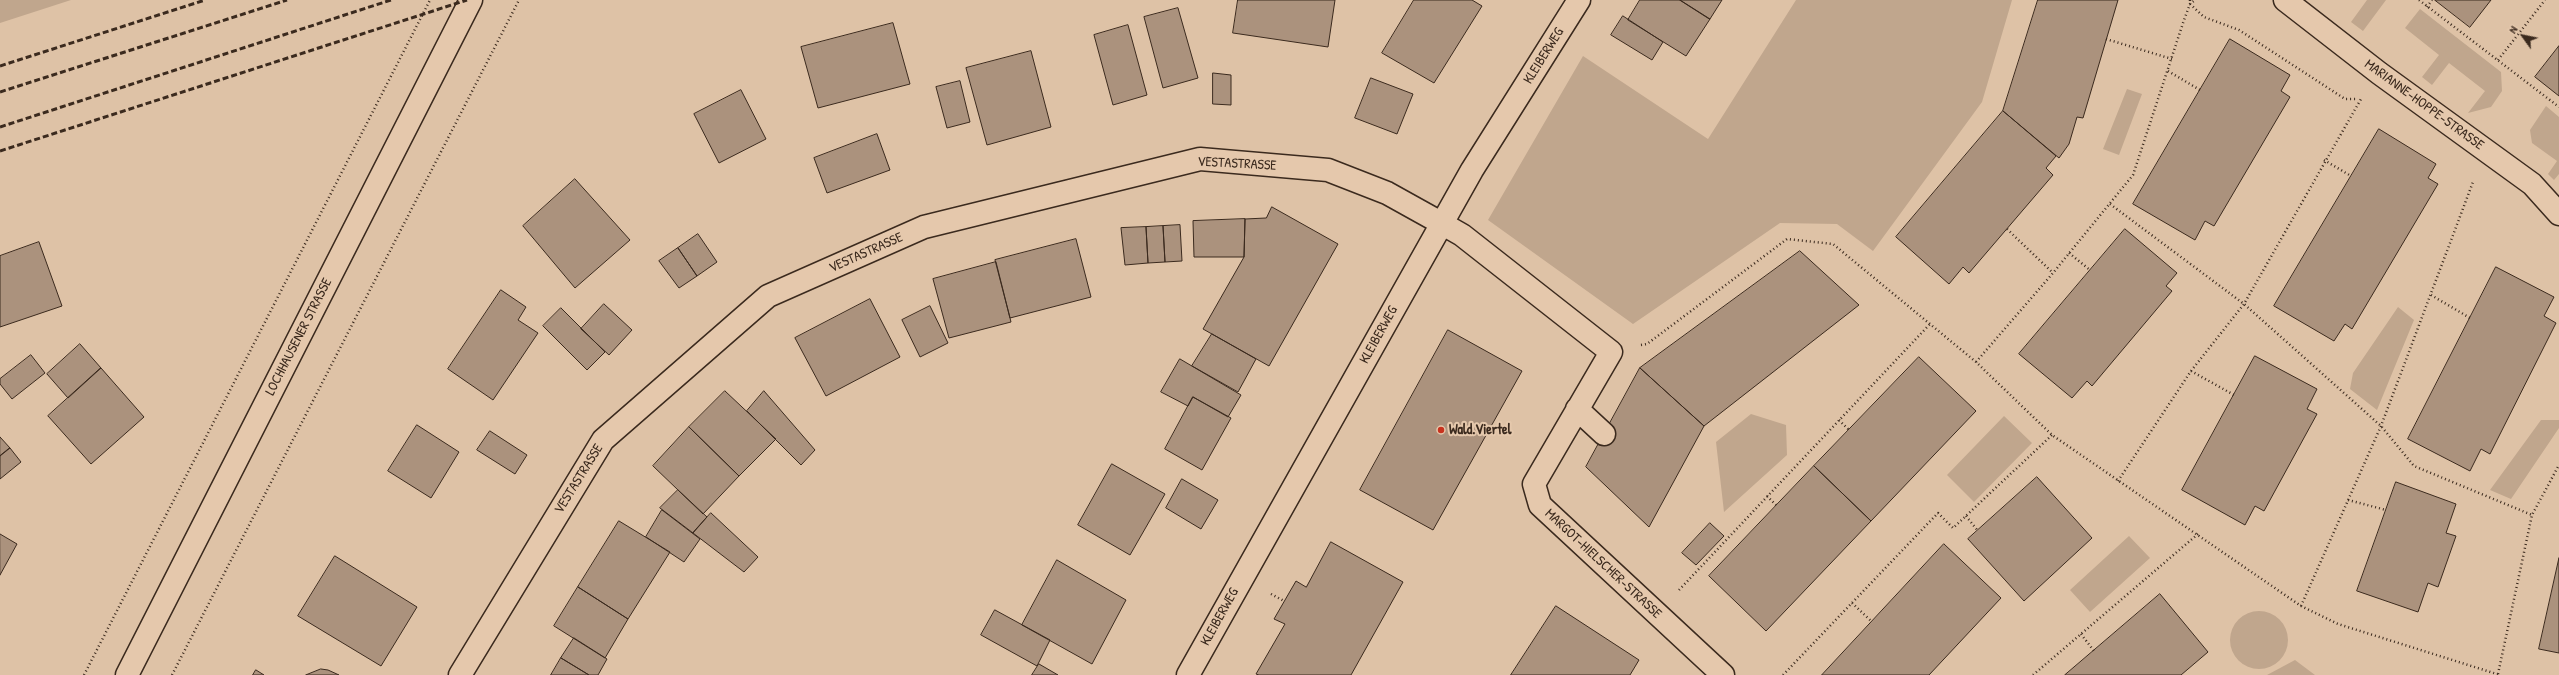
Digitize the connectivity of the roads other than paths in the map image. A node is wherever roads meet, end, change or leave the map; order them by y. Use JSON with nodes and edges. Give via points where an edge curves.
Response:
{"nodes":[{"id":1,"x":471,"y":0,"type":"edge"},
{"id":2,"x":1579,"y":0,"type":"edge"},
{"id":3,"x":2285,"y":0,"type":"edge"},
{"id":4,"x":2559,"y":214,"type":"edge"},
{"id":5,"x":1441,"y":223,"type":"junction"},
{"id":6,"x":1577,"y":409,"type":"junction"},
{"id":7,"x":1604,"y":434,"type":"dead end"},
{"id":8,"x":127,"y":675,"type":"edge"},
{"id":9,"x":460,"y":675,"type":"edge"},
{"id":10,"x":1188,"y":675,"type":"edge"},
{"id":11,"x":1723,"y":675,"type":"edge"}],
"edges":[{"from":1,"to":8,"type":"main road","name":"LOCHHAUSENER STRASSE"},
{"from":2,"to":5,"type":"main road","name":"KLEIBERWEG"},
{"from":3,"to":4,"type":"main road","name":"MARIANNE-HOPPE-STRASSE","via":[[2532,184]]},
{"from":5,"to":6,"type":"main road","name":"MARGOT-HIELSCHER-STRASSE","via":[[1462,235],[1611,352]]},
{"from":5,"to":9,"type":"main road","name":"VESTASTRASSE","via":[[1387,193],[1328,170],[1200,160],[924,227],[768,296],[603,440]]},
{"from":5,"to":10,"type":"main road","name":"KLEIBERWEG"},
{"from":6,"to":7,"type":"main road"},
{"from":6,"to":11,"type":"main road","name":"MARGOT-HIELSCHER-STRASSE","via":[[1534,484],[1540,505]]}]}
